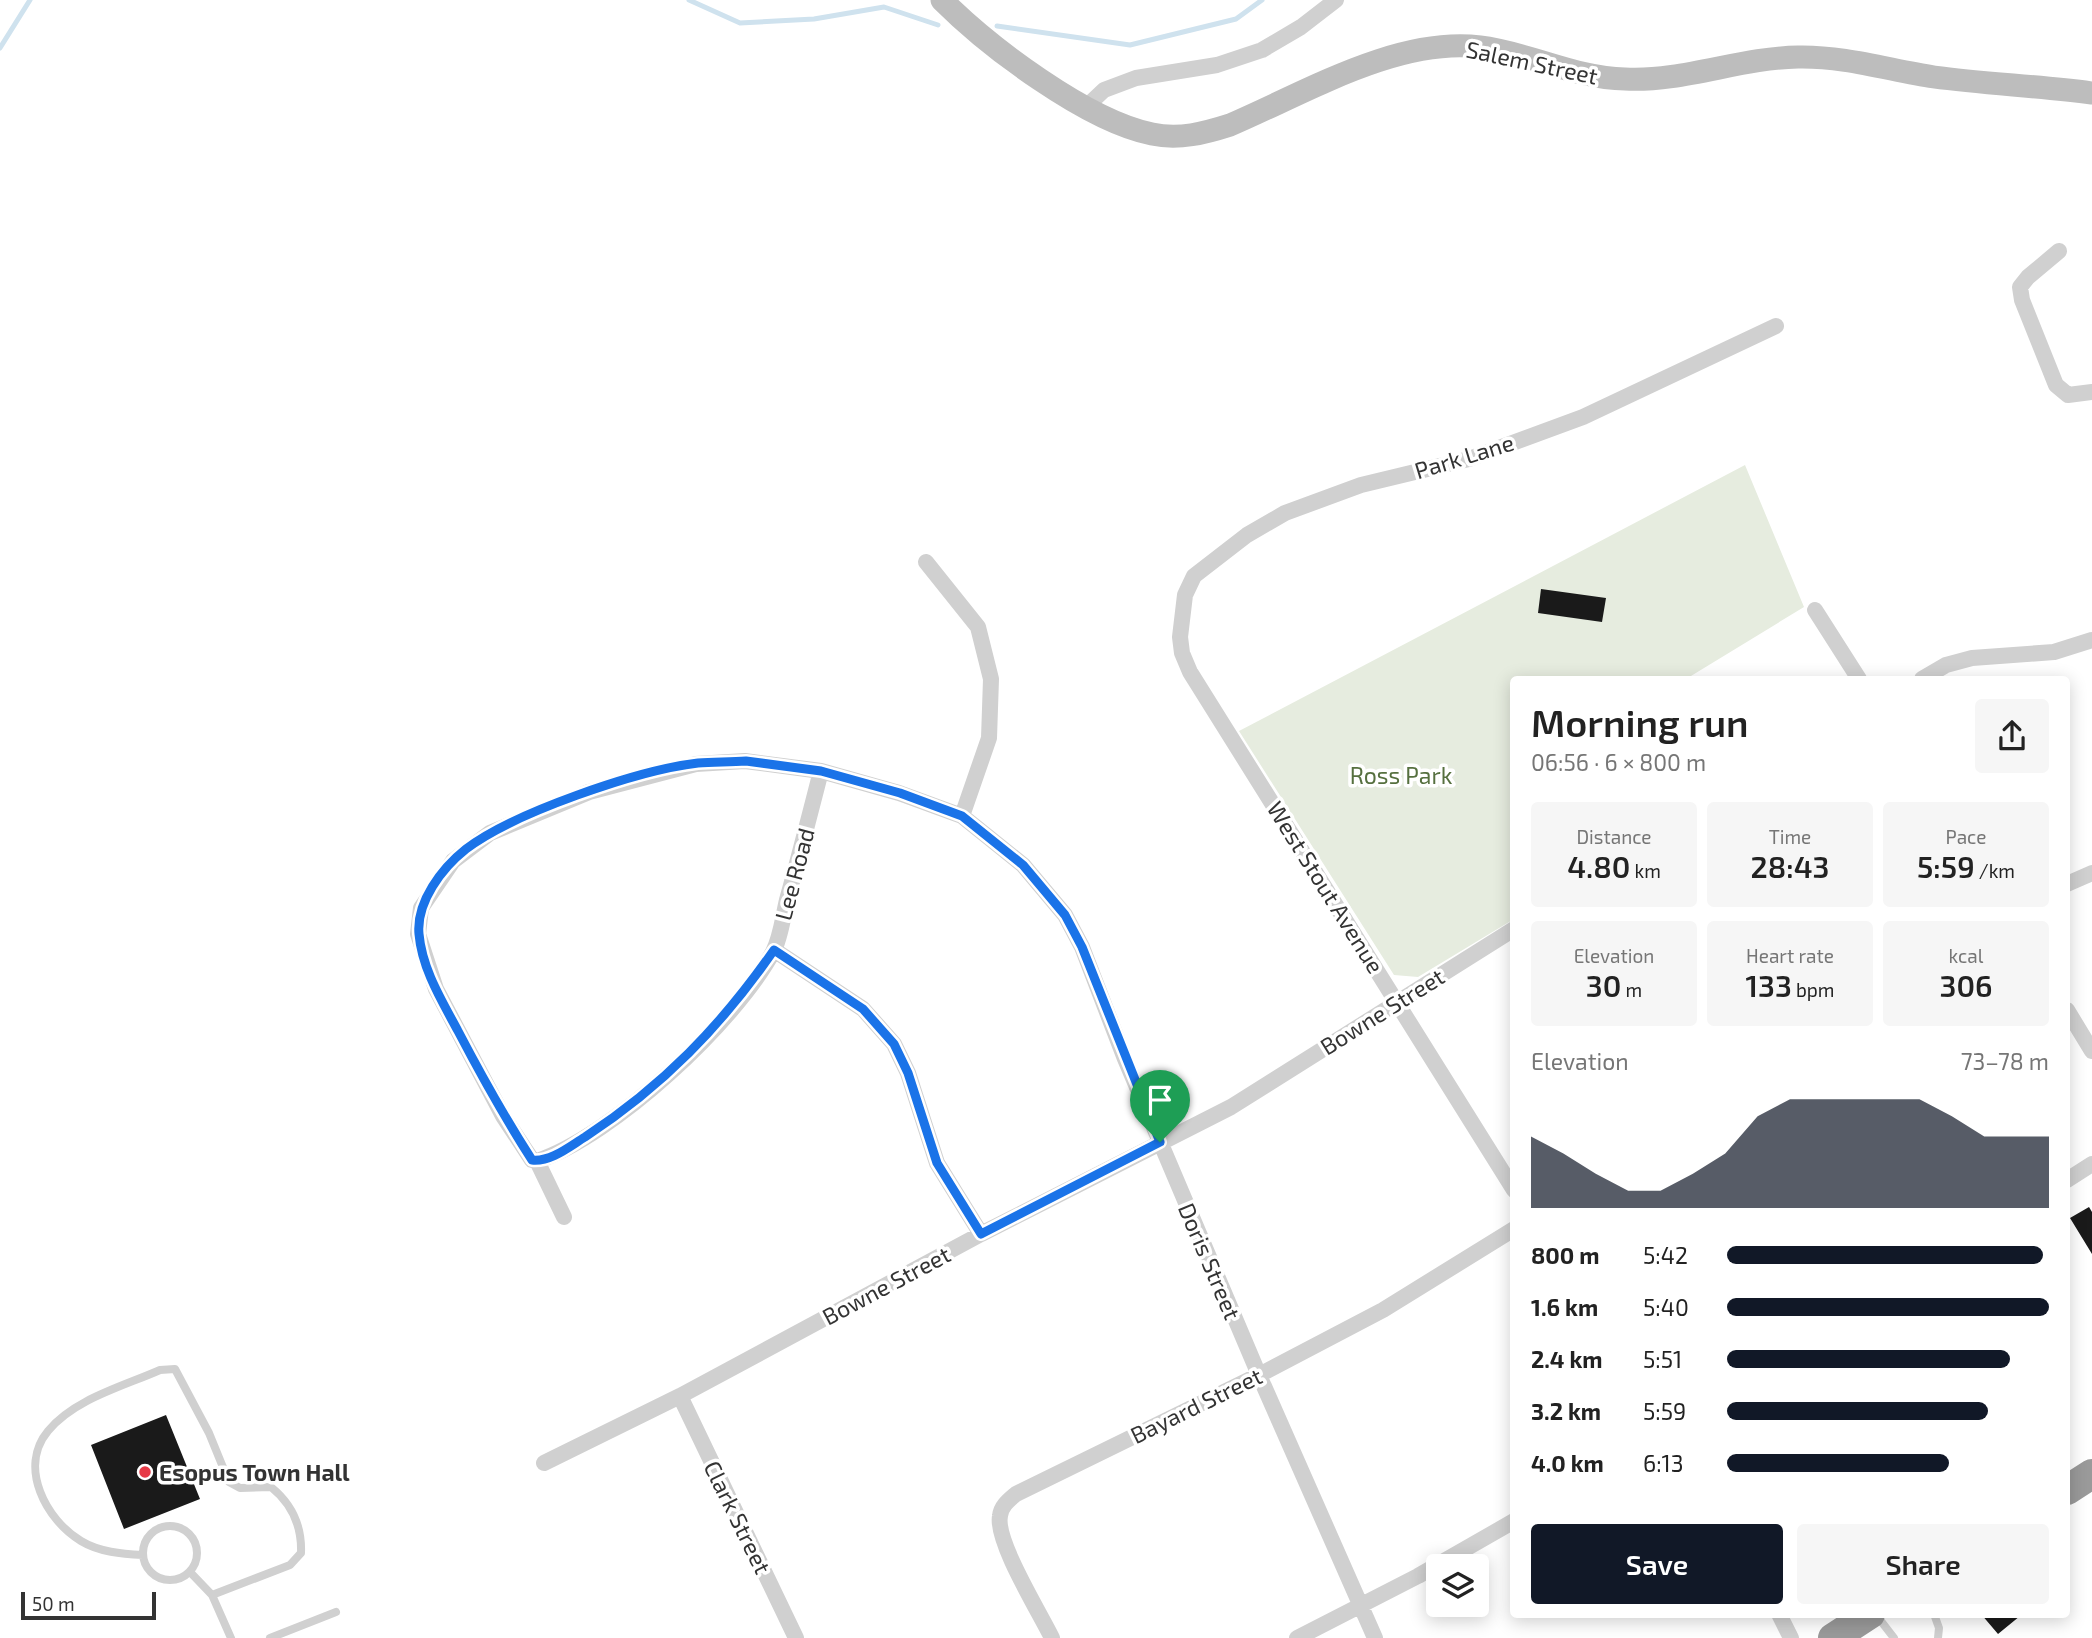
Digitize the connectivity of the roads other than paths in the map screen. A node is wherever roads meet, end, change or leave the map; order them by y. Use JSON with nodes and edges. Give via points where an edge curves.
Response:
{"nodes":[{"id":1,"x":942,"y":0,"type":"edge"},
{"id":2,"x":1336,"y":0,"type":"edge"},
{"id":3,"x":2092,"y":93,"type":"edge"},
{"id":4,"x":1086,"y":107,"type":"junction"},
{"id":5,"x":2059,"y":251,"type":"dead end"},
{"id":6,"x":1776,"y":326,"type":"dead end"},
{"id":7,"x":2092,"y":392,"type":"edge"},
{"id":8,"x":926,"y":562,"type":"dead end"},
{"id":9,"x":1815,"y":610,"type":"dead end"},
{"id":10,"x":1181,"y":613,"type":"joint"},
{"id":11,"x":2092,"y":640,"type":"edge"},
{"id":12,"x":1857,"y":676,"type":"edge"},
{"id":13,"x":1927,"y":676,"type":"edge"},
{"id":14,"x":821,"y":771,"type":"junction"},
{"id":15,"x":962,"y":816,"type":"junction"},
{"id":16,"x":2092,"y":873,"type":"edge"},
{"id":17,"x":2070,"y":883,"type":"edge"},
{"id":18,"x":1510,"y":931,"type":"edge"},
{"id":19,"x":774,"y":950,"type":"junction"},
{"id":20,"x":1397,"y":1001,"type":"junction"},
{"id":21,"x":2070,"y":1015,"type":"edge"},
{"id":22,"x":2092,"y":1051,"type":"edge"},
{"id":23,"x":1160,"y":1142,"type":"junction"},
{"id":24,"x":537,"y":1161,"type":"junction"},
{"id":25,"x":2092,"y":1164,"type":"edge"},
{"id":26,"x":2070,"y":1178,"type":"edge"},
{"id":27,"x":1510,"y":1184,"type":"edge"},
{"id":28,"x":564,"y":1217,"type":"dead end"},
{"id":29,"x":1510,"y":1231,"type":"edge"},
{"id":30,"x":981,"y":1234,"type":"junction"},
{"id":31,"x":1259,"y":1375,"type":"junction"},
{"id":32,"x":680,"y":1396,"type":"junction"},
{"id":33,"x":544,"y":1463,"type":"dead end"},
{"id":34,"x":2092,"y":1474,"type":"edge"},
{"id":35,"x":2070,"y":1488,"type":"edge"},
{"id":36,"x":1510,"y":1523,"type":"edge"},
{"id":37,"x":143,"y":1555,"type":"junction"},
{"id":38,"x":190,"y":1572,"type":"junction"},
{"id":39,"x":212,"y":1595,"type":"junction"},
{"id":40,"x":1360,"y":1606,"type":"junction"},
{"id":41,"x":336,"y":1612,"type":"dead end"},
{"id":42,"x":1781,"y":1618,"type":"edge"},
{"id":43,"x":1866,"y":1618,"type":"edge"},
{"id":44,"x":1876,"y":1618,"type":"edge"},
{"id":45,"x":1935,"y":1618,"type":"edge"},
{"id":46,"x":231,"y":1638,"type":"edge"},
{"id":47,"x":270,"y":1638,"type":"edge"},
{"id":48,"x":796,"y":1638,"type":"edge"},
{"id":49,"x":1052,"y":1638,"type":"edge"},
{"id":50,"x":1297,"y":1638,"type":"edge"},
{"id":51,"x":1375,"y":1638,"type":"edge"},
{"id":52,"x":1791,"y":1638,"type":"edge"},
{"id":53,"x":1833,"y":1638,"type":"edge"},
{"id":54,"x":1894,"y":1638,"type":"edge"},
{"id":55,"x":1938,"y":1638,"type":"edge"}],
"edges":[{"from":1,"to":4,"type":"street","name":"Salem Street","via":[[999,50]]},
{"from":2,"to":4,"type":"street","via":[[1262,50],[1217,65],[1136,78],[1104,90]]},
{"from":3,"to":4,"type":"street","name":"Salem Street","via":[[1963,81],[1806,57],[1656,79],[1625,79],[1592,76],[1509,53],[1462,46],[1405,53],[1378,62],[1206,133],[1153,135]]},
{"from":5,"to":7,"type":"street","via":[[2020,286],[2022,300],[2056,385],[2068,395]]},
{"from":6,"to":10,"type":"street","name":"Park Lane","via":[[1583,417],[1469,459],[1361,485],[1285,513],[1247,535],[1194,576]]},
{"from":8,"to":15,"type":"street","via":[[978,626],[991,679],[989,738]]},
{"from":9,"to":12,"type":"street"},
{"from":10,"to":20,"type":"street","name":"West Stout Avenue","via":[[1182,653],[1190,672]]},
{"from":11,"to":13,"type":"street","via":[[2054,652],[1972,657],[1946,664]]},
{"from":14,"to":15,"type":"street","name":"Doris Street"},
{"from":14,"to":19,"type":"street","name":"Lee Road"},
{"from":14,"to":24,"type":"street","name":"Doris Street","via":[[746,761],[653,773],[521,818],[453,861],[421,908],[418,933],[427,968],[503,1116]]},
{"from":15,"to":23,"type":"street","name":"Doris Street","via":[[1023,865],[1065,915]]},
{"from":16,"to":17,"type":"street"},
{"from":18,"to":20,"type":"street","name":"Bowne Street"},
{"from":19,"to":24,"type":"street","name":"Lee Road","via":[[742,996],[676,1069],[598,1128],[560,1153]]},
{"from":19,"to":30,"type":"street","via":[[863,1009],[894,1044],[937,1163]]},
{"from":20,"to":23,"type":"street","name":"Bowne Street","via":[[1231,1107]]},
{"from":20,"to":27,"type":"street","name":"West Stout Avenue"},
{"from":21,"to":22,"type":"street"},
{"from":23,"to":30,"type":"street","name":"Bowne Street"},
{"from":23,"to":31,"type":"street","name":"Doris Street"},
{"from":24,"to":28,"type":"street","name":"Doris Street"},
{"from":25,"to":26,"type":"street"},
{"from":29,"to":31,"type":"street","name":"Bayard Street","via":[[1383,1310]]},
{"from":30,"to":32,"type":"street","name":"Bowne Street"},
{"from":31,"to":40,"type":"street","name":"Doris Street"},
{"from":31,"to":49,"type":"street","name":"Bayard Street","via":[[1007,1502],[999,1526],[1005,1546]]},
{"from":32,"to":33,"type":"street","name":"Bowne Street"},
{"from":32,"to":48,"type":"street","name":"Clark Street"},
{"from":34,"to":35,"type":"highway"},
{"from":36,"to":40,"type":"street"},
{"from":37,"to":38,"type":"lane","via":[[152,1574],[161,1579],[172,1581]]},
{"from":37,"to":38,"type":"lane","via":[[150,1535],[158,1529],[179,1528],[195,1542],[197,1552]]},
{"from":37,"to":39,"type":"lane","via":[[113,1553],[82,1542],[52,1515],[34,1471],[47,1431],[70,1410],[160,1370],[175,1369],[229,1482],[240,1488],[271,1487],[279,1493],[298,1523],[301,1541],[301,1553],[290,1565]]},
{"from":38,"to":39,"type":"lane"},
{"from":39,"to":46,"type":"lane"},
{"from":40,"to":50,"type":"street"},
{"from":40,"to":51,"type":"street","name":"Doris Street"},
{"from":41,"to":47,"type":"lane"},
{"from":42,"to":52,"type":"street"},
{"from":43,"to":53,"type":"highway"},
{"from":44,"to":54,"type":"lane"},
{"from":45,"to":55,"type":"lane"}]}
